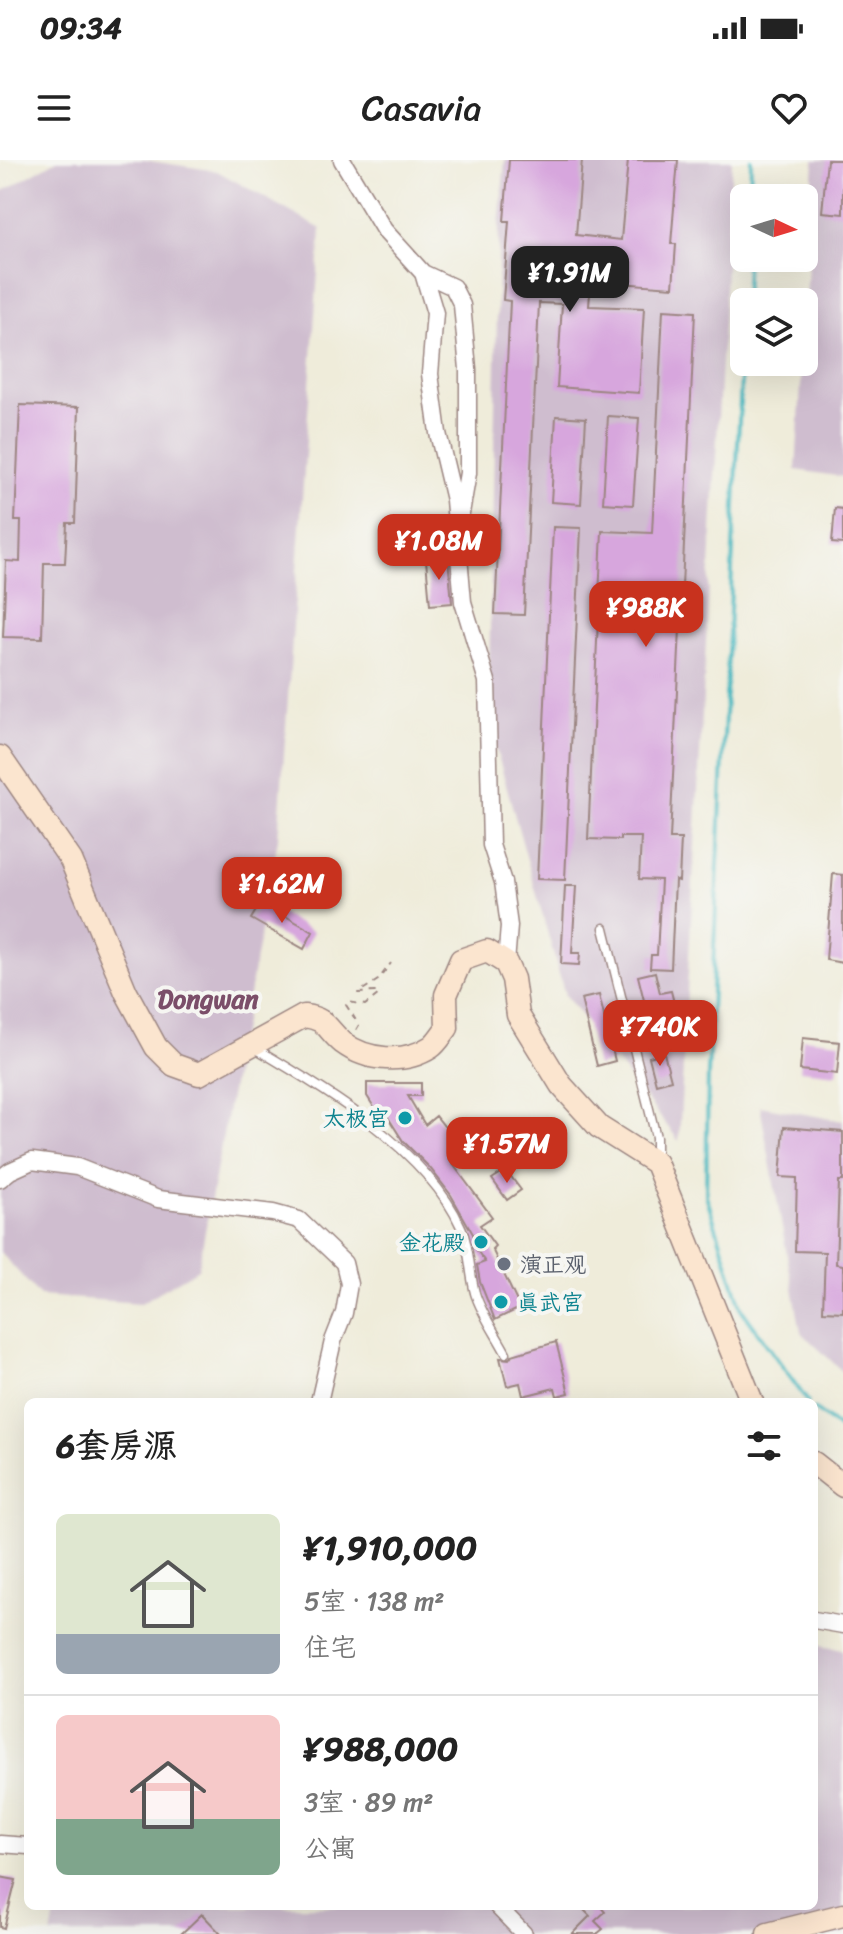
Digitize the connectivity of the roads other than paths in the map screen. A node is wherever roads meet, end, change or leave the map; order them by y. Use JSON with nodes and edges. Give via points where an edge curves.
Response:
{"nodes":[{"id":1,"x":342,"y":160,"type":"edge"},
{"id":2,"x":423,"y":273,"type":"junction"},
{"id":3,"x":458,"y":528,"type":"junction"},
{"id":4,"x":0,"y":757,"type":"edge"},
{"id":5,"x":604,"y":928,"type":"dead end"},
{"id":6,"x":506,"y":963,"type":"junction"},
{"id":7,"x":251,"y":1046,"type":"junction"},
{"id":8,"x":656,"y":1163,"type":"junction"},
{"id":9,"x":0,"y":1179,"type":"edge"},
{"id":10,"x":506,"y":1353,"type":"dead end"},
{"id":11,"x":320,"y":1398,"type":"edge"},
{"id":12,"x":750,"y":1398,"type":"edge"},
{"id":13,"x":818,"y":1466,"type":"edge"},
{"id":14,"x":843,"y":1486,"type":"edge"},
{"id":15,"x":818,"y":1621,"type":"edge"},
{"id":16,"x":843,"y":1625,"type":"edge"},
{"id":17,"x":0,"y":1844,"type":"edge"},
{"id":18,"x":24,"y":1846,"type":"edge"},
{"id":19,"x":501,"y":1910,"type":"edge"},
{"id":20,"x":843,"y":1915,"type":"edge"},
{"id":21,"x":524,"y":1934,"type":"edge"},
{"id":22,"x":768,"y":1934,"type":"edge"}],
"edges":[{"from":1,"to":2,"type":"street","via":[[384,230]]},
{"from":2,"to":3,"type":"street","via":[[435,313],[432,389]]},
{"from":2,"to":3,"type":"street","via":[[453,287],[462,305],[468,473]]},
{"from":3,"to":6,"type":"street","via":[[463,602],[487,681],[491,845],[509,926]]},
{"from":4,"to":7,"type":"main road","via":[[71,860],[126,992],[156,1047],[174,1065],[199,1074]]},
{"from":5,"to":8,"type":"lane","via":[[656,1137]]},
{"from":6,"to":7,"type":"main road","via":[[487,951],[461,960],[446,995],[447,1028],[431,1047],[405,1057],[368,1058],[320,1019],[304,1016]]},
{"from":6,"to":8,"type":"main road","via":[[518,1015],[561,1085],[599,1127]]},
{"from":7,"to":10,"type":"lane","via":[[329,1091],[394,1142],[443,1194],[462,1228],[476,1293]]},
{"from":8,"to":12,"type":"main road"},
{"from":9,"to":11,"type":"street","via":[[32,1161],[77,1167],[158,1199],[299,1220],[344,1263],[349,1284]]},
{"from":13,"to":14,"type":"main road"},
{"from":15,"to":16,"type":"street"},
{"from":17,"to":18,"type":"street"},
{"from":19,"to":21,"type":"street"},
{"from":20,"to":22,"type":"main road"}]}
